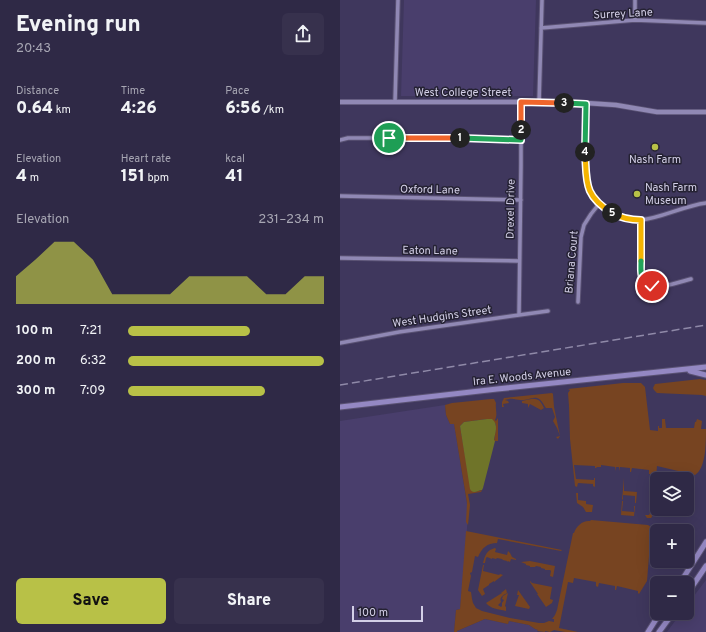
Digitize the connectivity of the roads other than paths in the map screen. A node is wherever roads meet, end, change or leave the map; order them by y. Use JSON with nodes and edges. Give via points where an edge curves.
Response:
{"nodes":[{"id":1,"x":398,"y":0,"type":"edge"},
{"id":2,"x":542,"y":0,"type":"edge"},
{"id":3,"x":635,"y":0,"type":"edge"},
{"id":4,"x":635,"y":20,"type":"junction"},
{"id":5,"x":706,"y":23,"type":"edge"},
{"id":6,"x":542,"y":28,"type":"junction"},
{"id":7,"x":340,"y":102,"type":"edge"},
{"id":8,"x":395,"y":102,"type":"junction"},
{"id":9,"x":521,"y":102,"type":"junction"},
{"id":10,"x":540,"y":103,"type":"junction"},
{"id":11,"x":586,"y":104,"type":"junction"},
{"id":12,"x":706,"y":112,"type":"edge"},
{"id":13,"x":340,"y":140,"type":"edge"},
{"id":14,"x":521,"y":140,"type":"junction"},
{"id":15,"x":340,"y":196,"type":"edge"},
{"id":16,"x":520,"y":200,"type":"junction"},
{"id":17,"x":706,"y":203,"type":"edge"},
{"id":18,"x":599,"y":204,"type":"junction"},
{"id":19,"x":641,"y":220,"type":"junction"},
{"id":20,"x":340,"y":258,"type":"edge"},
{"id":21,"x":519,"y":261,"type":"junction"},
{"id":22,"x":691,"y":279,"type":"dead end"},
{"id":23,"x":578,"y":302,"type":"dead end"},
{"id":24,"x":548,"y":310,"type":"dead end"},
{"id":25,"x":519,"y":315,"type":"junction"},
{"id":26,"x":340,"y":342,"type":"edge"},
{"id":27,"x":706,"y":367,"type":"edge"},
{"id":28,"x":685,"y":370,"type":"junction"},
{"id":29,"x":706,"y":375,"type":"edge"},
{"id":30,"x":340,"y":407,"type":"edge"},
{"id":31,"x":706,"y":542,"type":"edge"},
{"id":32,"x":706,"y":566,"type":"edge"},
{"id":33,"x":684,"y":576,"type":"edge"},
{"id":34,"x":694,"y":584,"type":"edge"},
{"id":35,"x":656,"y":620,"type":"edge"},
{"id":36,"x":668,"y":620,"type":"edge"},
{"id":37,"x":648,"y":632,"type":"edge"},
{"id":38,"x":660,"y":632,"type":"edge"}],
"edges":[{"from":1,"to":8,"type":"street"},
{"from":2,"to":6,"type":"street"},
{"from":3,"to":4,"type":"street"},
{"from":4,"to":5,"type":"street","name":"Surrey Lane"},
{"from":4,"to":6,"type":"street","name":"Surrey Lane"},
{"from":6,"to":10,"type":"street"},
{"from":7,"to":8,"type":"street","name":"West College Street"},
{"from":8,"to":9,"type":"street","name":"West College Street"},
{"from":9,"to":10,"type":"street","name":"West College Street"},
{"from":9,"to":14,"type":"street","name":"Drexel Drive"},
{"from":10,"to":11,"type":"street","name":"West College Street"},
{"from":11,"to":12,"type":"street","name":"West College Street","via":[[616,105],[657,112]]},
{"from":11,"to":18,"type":"street","via":[[586,178],[590,193]]},
{"from":13,"to":14,"type":"street"},
{"from":14,"to":16,"type":"street","name":"Drexel Drive"},
{"from":15,"to":16,"type":"street","name":"Oxford Lane"},
{"from":16,"to":21,"type":"street","name":"Drexel Drive"},
{"from":17,"to":19,"type":"street"},
{"from":18,"to":19,"type":"street","via":[[619,216]]},
{"from":18,"to":23,"type":"street","name":"Briana Court","via":[[584,226],[581,238]]},
{"from":19,"to":22,"type":"street","via":[[641,271],[645,283],[665,286]]},
{"from":20,"to":21,"type":"street","name":"Eaton Lane"},
{"from":21,"to":25,"type":"street","name":"Drexel Drive"},
{"from":24,"to":25,"type":"street","name":"West Hudgins Street"},
{"from":25,"to":26,"type":"street","name":"West Hudgins Street"},
{"from":27,"to":28,"type":"main road","name":"Ira E. Woods Avenue"},
{"from":28,"to":29,"type":"main road"},
{"from":28,"to":30,"type":"main road","name":"Ira E. Woods Avenue"},
{"from":31,"to":33,"type":"main road"},
{"from":32,"to":34,"type":"main road"},
{"from":35,"to":37,"type":"main road"},
{"from":36,"to":38,"type":"main road"}]}
